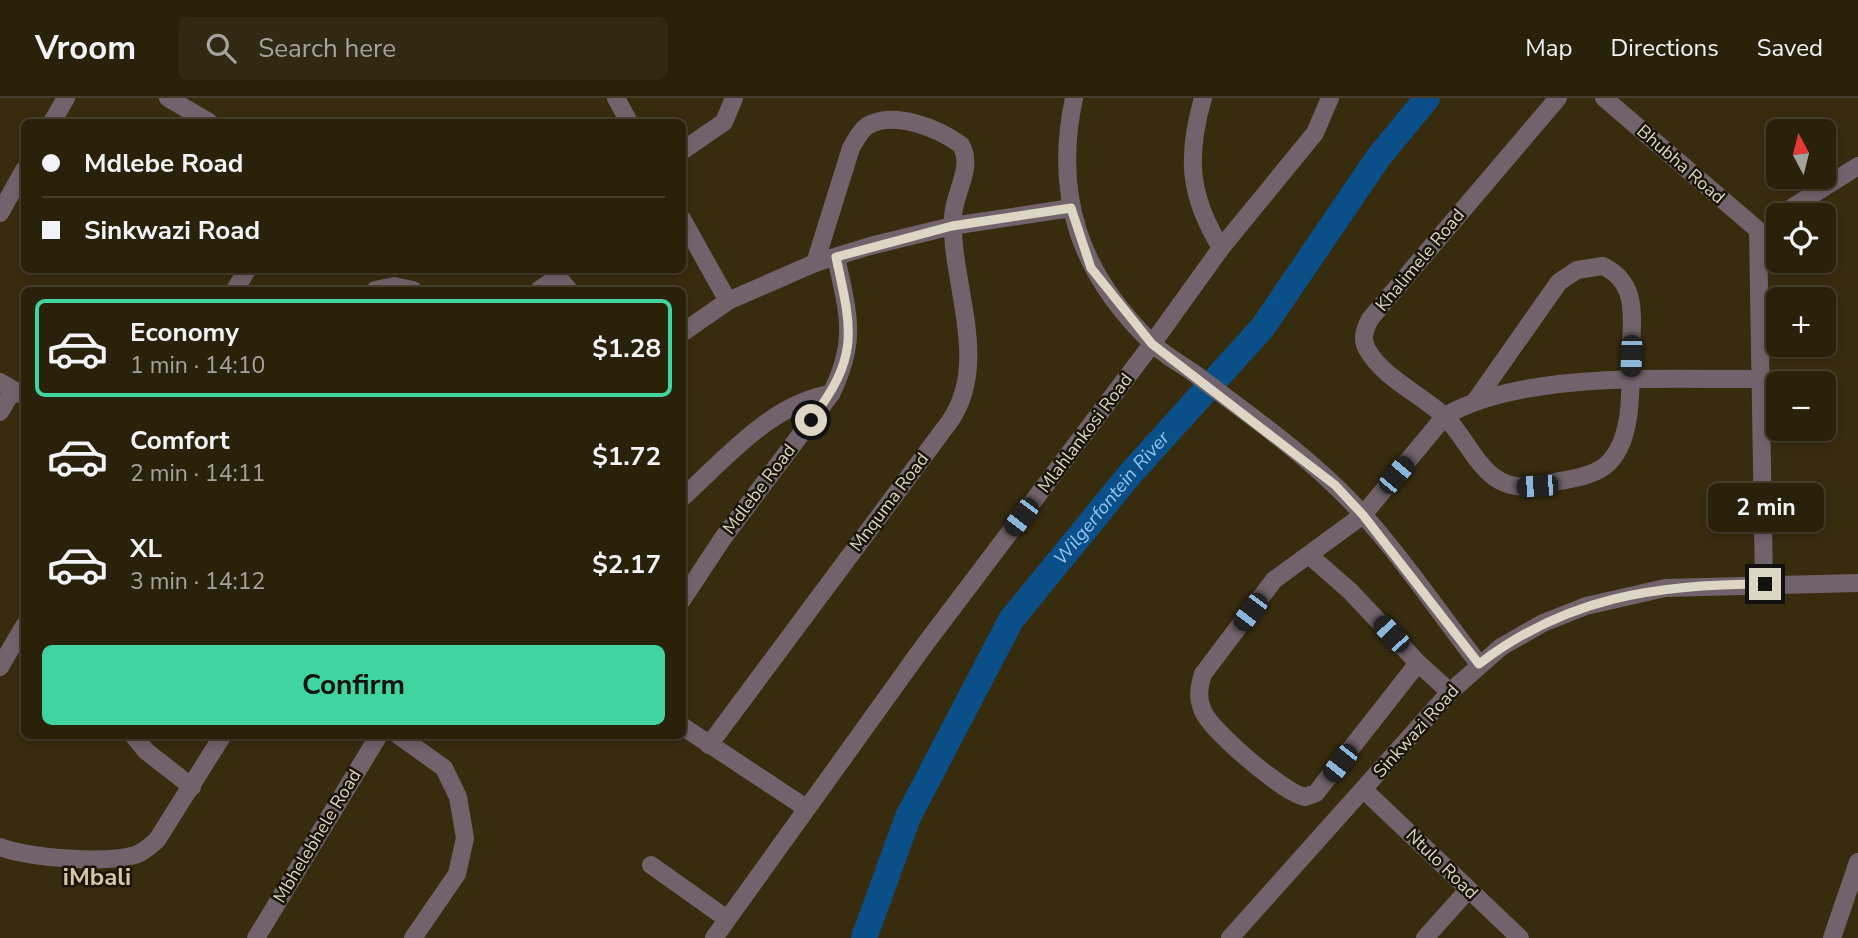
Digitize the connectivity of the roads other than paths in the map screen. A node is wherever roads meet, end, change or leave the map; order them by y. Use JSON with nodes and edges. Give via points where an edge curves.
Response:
{"nodes":[{"id":1,"x":66,"y":98,"type":"edge"},
{"id":2,"x":168,"y":98,"type":"edge"},
{"id":3,"x":616,"y":98,"type":"edge"},
{"id":4,"x":734,"y":98,"type":"edge"},
{"id":5,"x":1074,"y":98,"type":"edge"},
{"id":6,"x":1203,"y":98,"type":"edge"},
{"id":7,"x":1330,"y":98,"type":"edge"},
{"id":8,"x":1558,"y":98,"type":"edge"},
{"id":9,"x":1604,"y":98,"type":"edge"},
{"id":10,"x":54,"y":119,"type":"edge"},
{"id":11,"x":201,"y":119,"type":"edge"},
{"id":12,"x":627,"y":119,"type":"edge"},
{"id":13,"x":686,"y":148,"type":"edge"},
{"id":14,"x":1858,"y":166,"type":"edge"},
{"id":15,"x":21,"y":176,"type":"edge"},
{"id":16,"x":1800,"y":203,"type":"edge"},
{"id":17,"x":4,"y":207,"type":"edge"},
{"id":18,"x":1071,"y":208,"type":"junction"},
{"id":19,"x":1766,"y":225,"type":"edge"},
{"id":20,"x":686,"y":226,"type":"edge"},
{"id":21,"x":952,"y":226,"type":"junction"},
{"id":22,"x":1758,"y":230,"type":"junction"},
{"id":23,"x":1221,"y":248,"type":"junction"},
{"id":24,"x":836,"y":257,"type":"junction"},
{"id":25,"x":815,"y":263,"type":"junction"},
{"id":26,"x":728,"y":301,"type":"junction"},
{"id":27,"x":686,"y":330,"type":"edge"},
{"id":28,"x":1152,"y":344,"type":"junction"},
{"id":29,"x":1762,"y":379,"type":"junction"},
{"id":30,"x":1630,"y":381,"type":"junction"},
{"id":31,"x":13,"y":389,"type":"edge"},
{"id":32,"x":831,"y":394,"type":"junction"},
{"id":33,"x":1476,"y":400,"type":"junction"},
{"id":34,"x":0,"y":412,"type":"edge"},
{"id":35,"x":1445,"y":416,"type":"junction"},
{"id":36,"x":686,"y":495,"type":"edge"},
{"id":37,"x":1363,"y":515,"type":"junction"},
{"id":38,"x":1310,"y":556,"type":"junction"},
{"id":39,"x":1858,"y":583,"type":"edge"},
{"id":40,"x":1765,"y":584,"type":"junction"},
{"id":41,"x":686,"y":594,"type":"edge"},
{"id":42,"x":21,"y":631,"type":"edge"},
{"id":43,"x":1418,"y":663,"type":"junction"},
{"id":44,"x":1479,"y":664,"type":"junction"},
{"id":45,"x":0,"y":667,"type":"edge"},
{"id":46,"x":1450,"y":692,"type":"junction"},
{"id":47,"x":686,"y":729,"type":"edge"},
{"id":48,"x":136,"y":739,"type":"edge"},
{"id":49,"x":221,"y":739,"type":"edge"},
{"id":50,"x":377,"y":739,"type":"edge"},
{"id":51,"x":404,"y":739,"type":"edge"},
{"id":52,"x":709,"y":745,"type":"junction"},
{"id":53,"x":192,"y":787,"type":"junction"},
{"id":54,"x":1364,"y":790,"type":"junction"},
{"id":55,"x":806,"y":808,"type":"junction"},
{"id":56,"x":0,"y":847,"type":"edge"},
{"id":57,"x":1858,"y":862,"type":"edge"},
{"id":58,"x":650,"y":865,"type":"dead end"},
{"id":59,"x":1468,"y":890,"type":"junction"},
{"id":60,"x":727,"y":919,"type":"junction"},
{"id":61,"x":256,"y":938,"type":"edge"},
{"id":62,"x":413,"y":938,"type":"edge"},
{"id":63,"x":714,"y":938,"type":"edge"},
{"id":64,"x":1230,"y":938,"type":"edge"},
{"id":65,"x":1424,"y":938,"type":"edge"},
{"id":66,"x":1520,"y":938,"type":"edge"},
{"id":67,"x":1832,"y":938,"type":"edge"}],
"edges":[{"from":1,"to":10,"type":"street"},
{"from":2,"to":11,"type":"street"},
{"from":3,"to":12,"type":"street"},
{"from":4,"to":13,"type":"street","via":[[724,122]]},
{"from":5,"to":18,"type":"street","via":[[1068,146]]},
{"from":6,"to":23,"type":"street","via":[[1191,170],[1202,212]]},
{"from":7,"to":23,"type":"street","name":"Mlahlankosi Road","via":[[1315,133]]},
{"from":8,"to":35,"type":"street","name":"Khalimele Road","via":[[1364,331],[1366,347],[1384,370]]},
{"from":9,"to":22,"type":"street","name":"Bhubha Road"},
{"from":14,"to":16,"type":"street"},
{"from":15,"to":17,"type":"street"},
{"from":18,"to":21,"type":"street"},
{"from":18,"to":28,"type":"street","via":[[1091,268]]},
{"from":19,"to":22,"type":"street"},
{"from":20,"to":26,"type":"street"},
{"from":21,"to":24,"type":"street"},
{"from":21,"to":25,"type":"street","via":[[966,160],[961,145],[896,119],[870,124],[851,148]]},
{"from":21,"to":52,"type":"street","name":"Mnquma Road","via":[[966,334],[966,395]]},
{"from":22,"to":29,"type":"street"},
{"from":23,"to":28,"type":"street","name":"Mlahlankosi Road"},
{"from":24,"to":25,"type":"street"},
{"from":24,"to":32,"type":"street","name":"Mdlebe Road","via":[[850,330],[845,363]]},
{"from":25,"to":26,"type":"street"},
{"from":26,"to":27,"type":"street"},
{"from":28,"to":37,"type":"street","via":[[1318,470]]},
{"from":28,"to":55,"type":"street","name":"Mlahlankosi Road"},
{"from":29,"to":30,"type":"street"},
{"from":29,"to":40,"type":"street"},
{"from":30,"to":33,"type":"street","via":[[1544,387]]},
{"from":30,"to":33,"type":"street","name":"Khalimele Road","via":[[1630,293],[1615,271],[1590,266],[1577,270],[1550,293]]},
{"from":30,"to":35,"type":"street","name":"Khalimele Road","via":[[1622,444],[1613,458],[1584,476],[1537,486],[1521,487],[1492,476]]},
{"from":31,"to":34,"type":"street"},
{"from":32,"to":36,"type":"street","via":[[809,397],[775,417]]},
{"from":32,"to":41,"type":"street","name":"Mdlebe Road"},
{"from":33,"to":35,"type":"street"},
{"from":35,"to":37,"type":"street"},
{"from":37,"to":38,"type":"street"},
{"from":37,"to":44,"type":"street"},
{"from":38,"to":43,"type":"street"},
{"from":38,"to":43,"type":"street","via":[[1274,580],[1203,674],[1199,701],[1209,723],[1286,789],[1297,796],[1310,796]]},
{"from":39,"to":40,"type":"street","name":"Sinkwazi Road"},
{"from":40,"to":44,"type":"street","name":"Sinkwazi Road","via":[[1697,585],[1624,595],[1543,623]]},
{"from":42,"to":45,"type":"street"},
{"from":43,"to":46,"type":"street"},
{"from":44,"to":46,"type":"street","name":"Sinkwazi Road"},
{"from":46,"to":54,"type":"street","name":"Sinkwazi Road"},
{"from":47,"to":52,"type":"street"},
{"from":48,"to":53,"type":"street"},
{"from":49,"to":53,"type":"street"},
{"from":50,"to":61,"type":"street","name":"Mbhelebhele Road"},
{"from":51,"to":62,"type":"street","via":[[444,768],[458,797],[465,838],[457,874]]},
{"from":52,"to":55,"type":"street"},
{"from":53,"to":56,"type":"street","via":[[157,840],[135,855],[64,858]]},
{"from":54,"to":59,"type":"street","name":"Ntulo Road"},
{"from":54,"to":64,"type":"street","name":"Sinkwazi Road"},
{"from":55,"to":60,"type":"street","name":"Mlahlankosi Road"},
{"from":57,"to":67,"type":"street"},
{"from":58,"to":60,"type":"street"},
{"from":59,"to":65,"type":"street"},
{"from":59,"to":66,"type":"street","name":"Ntulo Road"},
{"from":60,"to":63,"type":"street","name":"Mlahlankosi Road"}]}
